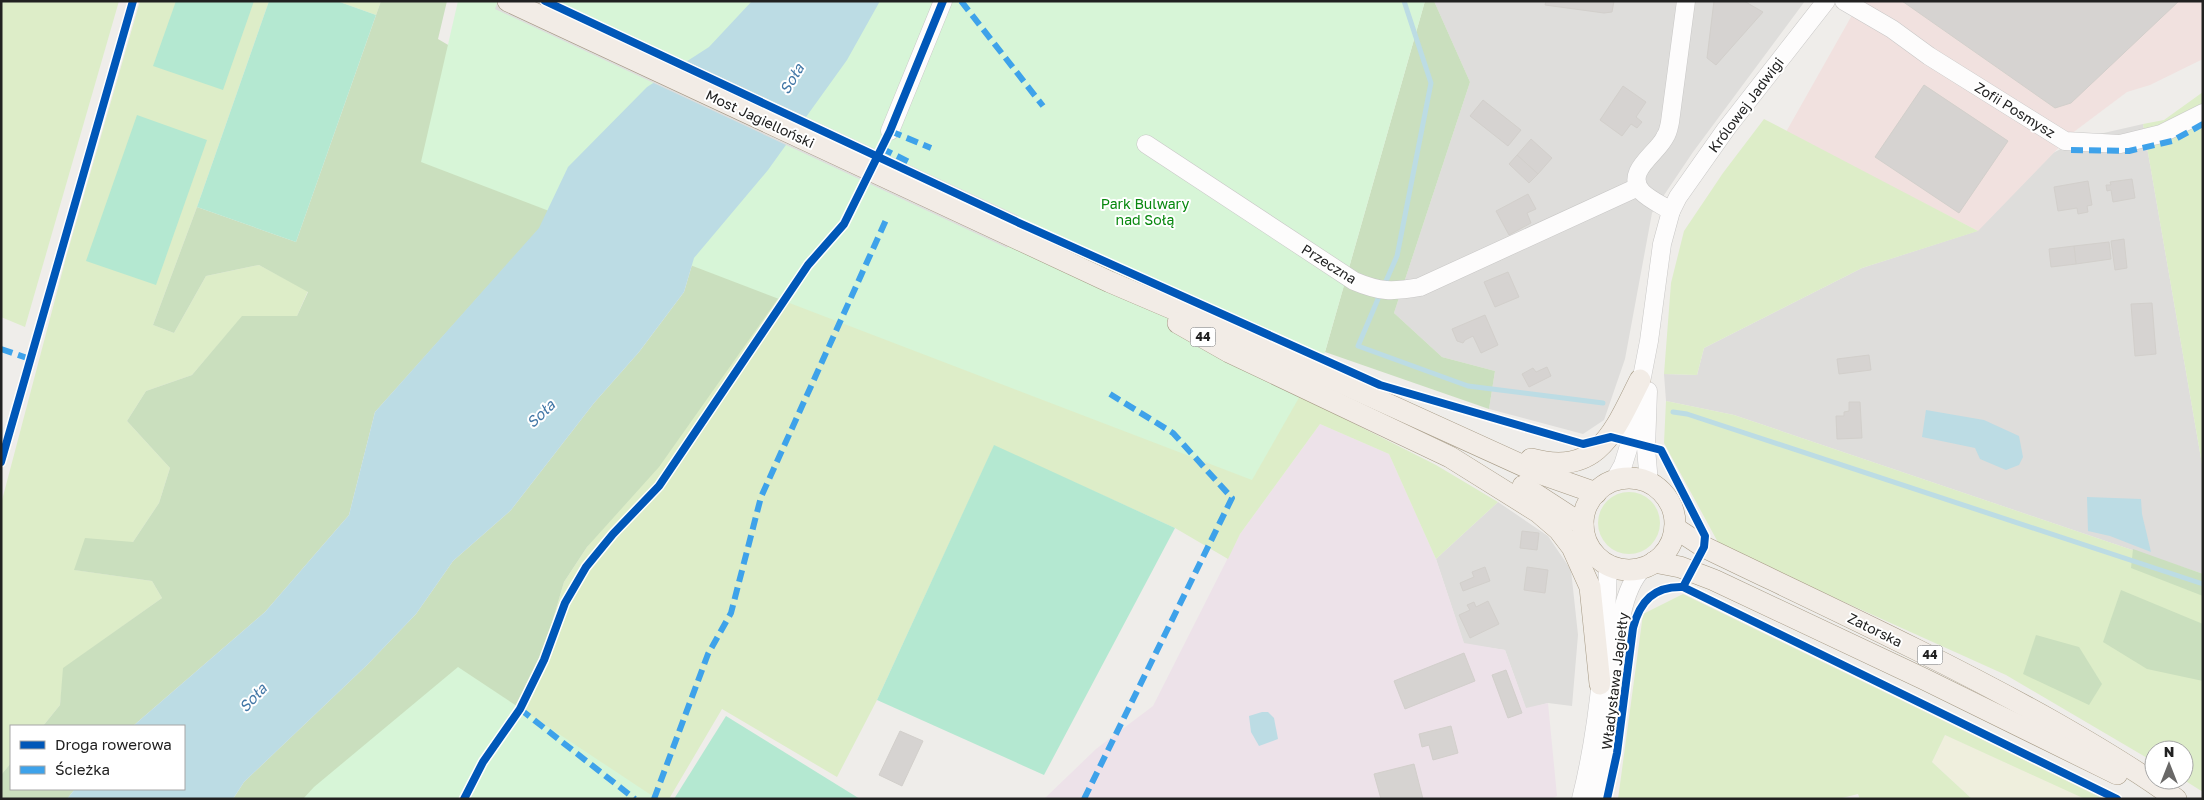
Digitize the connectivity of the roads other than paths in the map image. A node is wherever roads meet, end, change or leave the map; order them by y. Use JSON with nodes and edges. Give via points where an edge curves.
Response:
{"nodes":[{"id":1,"x":508,"y":1,"type":"edge"},
{"id":2,"x":943,"y":1,"type":"edge"},
{"id":3,"x":1686,"y":1,"type":"edge"},
{"id":4,"x":1826,"y":1,"type":"edge"},
{"id":5,"x":1844,"y":1,"type":"edge"},
{"id":6,"x":2203,"y":113,"type":"edge"},
{"id":7,"x":890,"y":131,"type":"dead end"},
{"id":8,"x":1146,"y":144,"type":"dead end"},
{"id":9,"x":1638,"y":186,"type":"junction"},
{"id":10,"x":1671,"y":211,"type":"junction"},
{"id":11,"x":1110,"y":282,"type":"junction"},
{"id":12,"x":1649,"y":342,"type":"junction"},
{"id":13,"x":1640,"y":380,"type":"junction"},
{"id":14,"x":1466,"y":441,"type":"junction"},
{"id":15,"x":1450,"y":457,"type":"junction"},
{"id":16,"x":1614,"y":481,"type":"junction"},
{"id":17,"x":1649,"y":483,"type":"junction"},
{"id":18,"x":1596,"y":492,"type":"junction"},
{"id":19,"x":1583,"y":526,"type":"junction"},
{"id":20,"x":1675,"y":528,"type":"junction"},
{"id":21,"x":1608,"y":565,"type":"junction"},
{"id":22,"x":1649,"y":565,"type":"junction"},
{"id":23,"x":1600,"y":684,"type":"junction"},
{"id":24,"x":1581,"y":799,"type":"edge"},
{"id":25,"x":1596,"y":799,"type":"edge"},
{"id":26,"x":2165,"y":799,"type":"edge"},
{"id":27,"x":2176,"y":799,"type":"edge"}],
"edges":[{"from":1,"to":11,"type":"main road","name":"Most Jagielloński","number":"44"},
{"from":2,"to":7,"type":"street"},
{"from":3,"to":9,"type":"street","via":[[1670,122],[1665,138],[1638,171]]},
{"from":4,"to":10,"type":"street","name":"Królowej Jadwigi","via":[[1726,129]]},
{"from":5,"to":6,"type":"street","name":"Zofii Posmysz","via":[[2065,141],[2120,144],[2161,134]]},
{"from":8,"to":9,"type":"street","name":"Przeczna","via":[[1354,281],[1375,290],[1420,287]]},
{"from":9,"to":10,"type":"street","via":[[1643,193]]},
{"from":10,"to":12,"type":"street","via":[[1662,244]]},
{"from":11,"to":14,"type":"main road","number":"44","via":[[1260,346]]},
{"from":11,"to":15,"type":"main road","number":"44","via":[[1229,352]]},
{"from":12,"to":13,"type":"street"},
{"from":12,"to":17,"type":"street","via":[[1646,448]]},
{"from":13,"to":14,"type":"main road","via":[[1611,437],[1596,451],[1574,463],[1540,462]]},
{"from":13,"to":16,"type":"street","via":[[1628,449]]},
{"from":14,"to":18,"type":"main road","number":"44","via":[[1540,473]]},
{"from":15,"to":19,"type":"main road","number":"44","via":[[1520,485]]},
{"from":15,"to":23,"type":"main road","via":[[1538,512],[1559,530],[1572,547],[1590,587]]},
{"from":16,"to":17,"type":"main road","via":[[1637,479]]},
{"from":16,"to":18,"type":"main road"},
{"from":17,"to":20,"type":"main road","via":[[1669,501]]},
{"from":18,"to":19,"type":"main road","via":[[1584,513]]},
{"from":19,"to":21,"type":"main road","via":[[1590,549]]},
{"from":20,"to":22,"type":"main road","via":[[1664,553]]},
{"from":20,"to":27,"type":"main road","name":"Zatorska","number":"44","via":[[1704,547],[2003,694],[2115,757]]},
{"from":21,"to":22,"type":"main road","number":"44","via":[[1631,570]]},
{"from":21,"to":23,"type":"street","name":"Władysława Jagiełły"},
{"from":22,"to":25,"type":"street","name":"Władysława Jagiełły","via":[[1635,576],[1622,618],[1607,746]]},
{"from":22,"to":26,"type":"main road","name":"Zatorska","number":"44","via":[[1692,571],[1783,611]]},
{"from":23,"to":24,"type":"street","name":"Władysława Jagiełły"}]}
